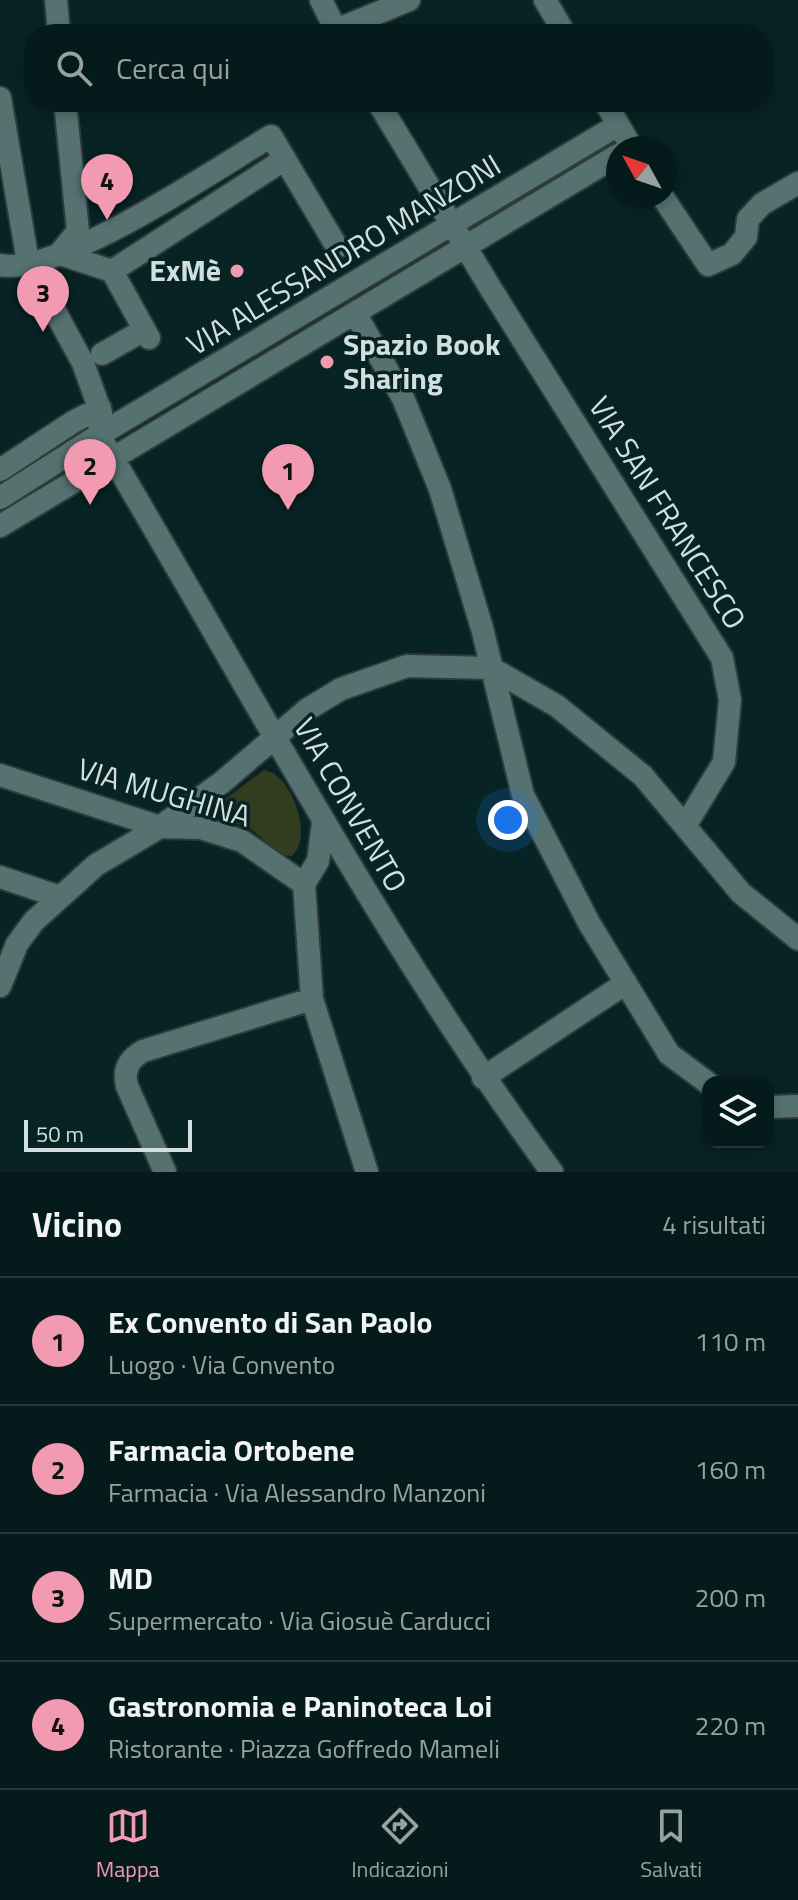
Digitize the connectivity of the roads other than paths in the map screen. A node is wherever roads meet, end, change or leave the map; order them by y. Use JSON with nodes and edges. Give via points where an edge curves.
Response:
{"nodes":[{"id":1,"x":56,"y":0,"type":"edge"},
{"id":2,"x":321,"y":0,"type":"edge"},
{"id":3,"x":409,"y":0,"type":"edge"},
{"id":4,"x":545,"y":0,"type":"edge"},
{"id":5,"x":58,"y":24,"type":"edge"},
{"id":6,"x":333,"y":24,"type":"edge"},
{"id":7,"x":355,"y":24,"type":"edge"},
{"id":8,"x":559,"y":24,"type":"edge"},
{"id":9,"x":0,"y":98,"type":"edge"},
{"id":10,"x":66,"y":112,"type":"edge"},
{"id":11,"x":384,"y":112,"type":"edge"},
{"id":12,"x":611,"y":112,"type":"edge"},
{"id":13,"x":618,"y":125,"type":"junction"},
{"id":14,"x":624,"y":136,"type":"edge"},
{"id":15,"x":285,"y":159,"type":"junction"},
{"id":16,"x":606,"y":162,"type":"edge"},
{"id":17,"x":798,"y":183,"type":"edge"},
{"id":18,"x":670,"y":208,"type":"edge"},
{"id":19,"x":452,"y":225,"type":"junction"},
{"id":20,"x":337,"y":247,"type":"dead end"},
{"id":21,"x":465,"y":248,"type":"junction"},
{"id":22,"x":60,"y":254,"type":"junction"},
{"id":23,"x":28,"y":262,"type":"junction"},
{"id":24,"x":0,"y":265,"type":"edge"},
{"id":25,"x":112,"y":271,"type":"junction"},
{"id":26,"x":355,"y":313,"type":"junction"},
{"id":27,"x":102,"y":354,"type":"dead end"},
{"id":28,"x":100,"y":408,"type":"junction"},
{"id":29,"x":99,"y":435,"type":"junction"},
{"id":30,"x":113,"y":458,"type":"junction"},
{"id":31,"x":0,"y":470,"type":"edge"},
{"id":32,"x":0,"y":498,"type":"edge"},
{"id":33,"x":0,"y":526,"type":"edge"},
{"id":34,"x":491,"y":668,"type":"junction"},
{"id":35,"x":276,"y":737,"type":"junction"},
{"id":36,"x":0,"y":775,"type":"edge"},
{"id":37,"x":323,"y":823,"type":"junction"},
{"id":38,"x":685,"y":826,"type":"junction"},
{"id":39,"x":160,"y":827,"type":"junction"},
{"id":40,"x":0,"y":877,"type":"edge"},
{"id":41,"x":304,"y":884,"type":"junction"},
{"id":42,"x":57,"y":896,"type":"junction"},
{"id":43,"x":798,"y":939,"type":"edge"},
{"id":44,"x":626,"y":983,"type":"junction"},
{"id":45,"x":0,"y":986,"type":"edge"},
{"id":46,"x":312,"y":999,"type":"junction"},
{"id":47,"x":483,"y":1078,"type":"junction"},
{"id":48,"x":702,"y":1079,"type":"edge"},
{"id":49,"x":798,"y":1106,"type":"edge"},
{"id":50,"x":774,"y":1107,"type":"edge"},
{"id":51,"x":165,"y":1172,"type":"edge"},
{"id":52,"x":367,"y":1172,"type":"edge"},
{"id":53,"x":552,"y":1172,"type":"edge"}],
"edges":[{"from":1,"to":5,"type":"street"},
{"from":2,"to":6,"type":"street"},
{"from":3,"to":7,"type":"street"},
{"from":4,"to":8,"type":"street"},
{"from":9,"to":23,"type":"street"},
{"from":10,"to":22,"type":"street","via":[[78,231]]},
{"from":11,"to":19,"type":"street","name":"VIA SAN FRANCESCO"},
{"from":12,"to":13,"type":"street"},
{"from":13,"to":14,"type":"street"},
{"from":13,"to":19,"type":"street","name":"VIA ALESSANDRO MANZONI"},
{"from":15,"to":20,"type":"street"},
{"from":15,"to":22,"type":"street","via":[[271,136],[102,237]]},
{"from":15,"to":25,"type":"street"},
{"from":16,"to":21,"type":"street","name":"VIA ALESSANDRO MANZONI"},
{"from":17,"to":18,"type":"street","via":[[762,204],[748,219],[746,237],[732,254],[708,265]]},
{"from":19,"to":21,"type":"street","name":"VIA SAN FRANCESCO"},
{"from":19,"to":29,"type":"street","name":"VIA ALESSANDRO MANZONI"},
{"from":21,"to":26,"type":"street","name":"VIA ALESSANDRO MANZONI"},
{"from":21,"to":38,"type":"street","name":"VIA SAN FRANCESCO","via":[[722,658],[730,700],[724,762]]},
{"from":22,"to":23,"type":"street"},
{"from":22,"to":25,"type":"street"},
{"from":23,"to":24,"type":"street"},
{"from":23,"to":28,"type":"street","via":[[83,363]]},
{"from":25,"to":27,"type":"street","via":[[147,334]]},
{"from":26,"to":30,"type":"street","name":"VIA ALESSANDRO MANZONI"},
{"from":26,"to":34,"type":"street","via":[[403,398],[440,489]]},
{"from":28,"to":29,"type":"street"},
{"from":28,"to":31,"type":"street"},
{"from":29,"to":30,"type":"street"},
{"from":29,"to":32,"type":"street","name":"VIA ALESSANDRO MANZONI"},
{"from":30,"to":33,"type":"street","name":"VIA ALESSANDRO MANZONI"},
{"from":30,"to":35,"type":"street","name":"VIA CONVENTO"},
{"from":34,"to":35,"type":"street","via":[[407,666],[341,689]]},
{"from":34,"to":38,"type":"street","via":[[569,716],[643,776]]},
{"from":34,"to":44,"type":"street","via":[[523,795]]},
{"from":35,"to":37,"type":"street","name":"VIA CONVENTO"},
{"from":35,"to":39,"type":"street"},
{"from":36,"to":39,"type":"street","name":"VIA MUGHINA"},
{"from":37,"to":41,"type":"street","via":[[318,861]]},
{"from":37,"to":47,"type":"street","name":"VIA CONVENTO"},
{"from":38,"to":43,"type":"street","via":[[741,893]]},
{"from":39,"to":41,"type":"street","name":"VIA MUGHINA","via":[[201,828],[242,841]]},
{"from":39,"to":42,"type":"street","via":[[96,865]]},
{"from":40,"to":42,"type":"street"},
{"from":41,"to":46,"type":"street"},
{"from":42,"to":45,"type":"street","via":[[17,944]]},
{"from":44,"to":47,"type":"street"},
{"from":44,"to":48,"type":"street","via":[[669,1054]]},
{"from":46,"to":51,"type":"street","via":[[143,1051],[131,1060],[127,1086]]},
{"from":46,"to":52,"type":"street"},
{"from":47,"to":53,"type":"street","name":"VIA CONVENTO"},
{"from":49,"to":50,"type":"street"}]}
